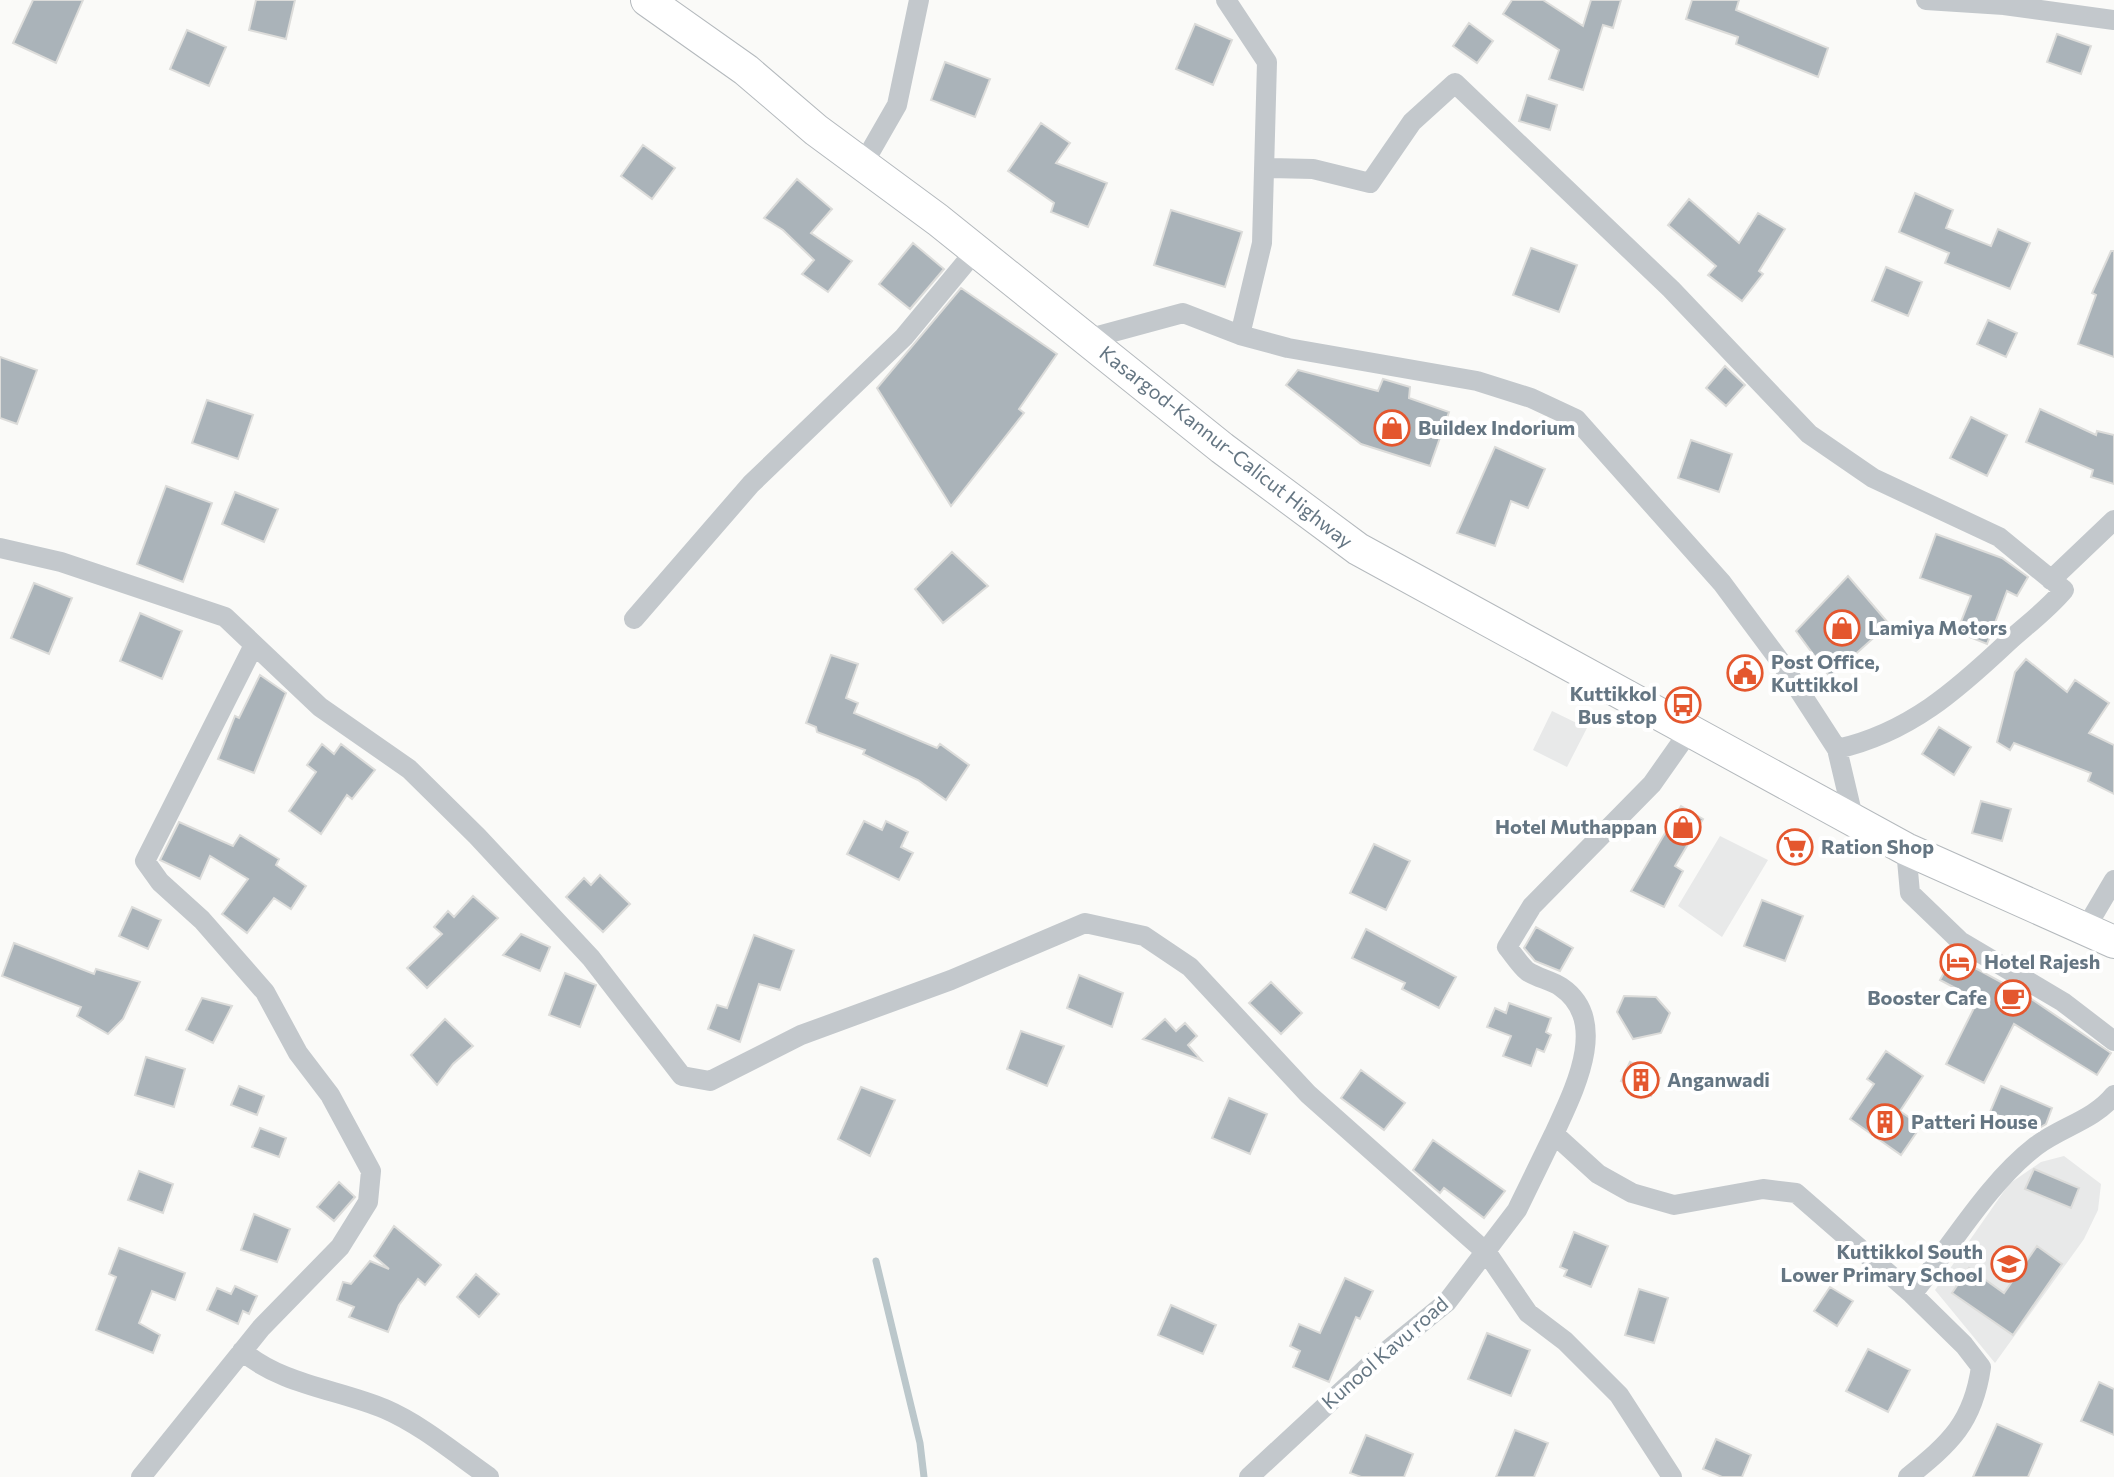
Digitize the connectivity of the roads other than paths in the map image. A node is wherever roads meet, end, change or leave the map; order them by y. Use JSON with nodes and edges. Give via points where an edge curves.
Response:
{"nodes":[{"id":1,"x":647,"y":0,"type":"edge"},
{"id":2,"x":919,"y":0,"type":"edge"},
{"id":3,"x":1226,"y":0,"type":"edge"},
{"id":4,"x":1926,"y":0,"type":"edge"},
{"id":5,"x":2104,"y":13,"type":"edge"},
{"id":6,"x":862,"y":166,"type":"junction"},
{"id":7,"x":1264,"y":168,"type":"junction"},
{"id":8,"x":976,"y":250,"type":"junction"},
{"id":9,"x":1240,"y":335,"type":"junction"},
{"id":10,"x":1087,"y":339,"type":"junction"},
{"id":11,"x":2114,"y":520,"type":"edge"},
{"id":12,"x":0,"y":548,"type":"edge"},
{"id":13,"x":2051,"y":580,"type":"junction"},
{"id":14,"x":634,"y":619,"type":"dead end"},
{"id":15,"x":254,"y":645,"type":"junction"},
{"id":16,"x":1690,"y":730,"type":"junction"},
{"id":17,"x":1837,"y":749,"type":"junction"},
{"id":18,"x":1854,"y":821,"type":"junction"},
{"id":19,"x":1906,"y":849,"type":"junction"},
{"id":20,"x":2114,"y":880,"type":"edge"},
{"id":21,"x":2099,"y":936,"type":"edge"},
{"id":22,"x":2114,"y":1041,"type":"edge"},
{"id":23,"x":2114,"y":1095,"type":"edge"},
{"id":24,"x":1554,"y":1134,"type":"junction"},
{"id":25,"x":1487,"y":1253,"type":"junction"},
{"id":26,"x":1912,"y":1294,"type":"junction"},
{"id":27,"x":242,"y":1351,"type":"junction"},
{"id":28,"x":141,"y":1477,"type":"edge"},
{"id":29,"x":489,"y":1477,"type":"edge"},
{"id":30,"x":1249,"y":1477,"type":"edge"},
{"id":31,"x":1672,"y":1477,"type":"edge"},
{"id":32,"x":1908,"y":1477,"type":"edge"}],
"edges":[{"from":1,"to":6,"type":"highway","name":"Kasargod-Kannur-Calicut Highway","via":[[746,70]]},
{"from":2,"to":6,"type":"street","via":[[897,105]]},
{"from":3,"to":7,"type":"street","via":[[1267,62]]},
{"from":4,"to":5,"type":"street"},
{"from":6,"to":8,"type":"highway","name":"Kasargod-Kannur-Calicut Highway"},
{"from":7,"to":9,"type":"street","via":[[1262,243]]},
{"from":7,"to":13,"type":"street","via":[[1313,169],[1370,183],[1412,122],[1455,83],[1671,289],[1809,434],[1873,478],[1999,537]]},
{"from":8,"to":10,"type":"highway","name":"Kasargod-Kannur-Calicut Highway"},
{"from":8,"to":14,"type":"street","via":[[904,337],[751,484]]},
{"from":9,"to":10,"type":"street","via":[[1183,313]]},
{"from":9,"to":17,"type":"street","via":[[1477,381],[1576,419],[1722,583]]},
{"from":10,"to":16,"type":"highway","name":"Kasargod-Kannur-Calicut Highway","via":[[1358,549]]},
{"from":11,"to":13,"type":"street"},
{"from":12,"to":15,"type":"street","via":[[61,562],[225,617]]},
{"from":13,"to":17,"type":"street","via":[[2064,590],[2045,612],[1952,694],[1910,723]]},
{"from":15,"to":25,"type":"street","via":[[320,707],[409,769],[477,836],[591,958],[682,1076],[710,1081],[801,1035],[1085,923],[1144,936],[1190,967],[1308,1094]]},
{"from":15,"to":27,"type":"street","via":[[145,861],[265,992],[371,1171],[368,1202],[340,1247]]},
{"from":16,"to":18,"type":"highway","name":"Kasargod-Kannur-Calicut Highway"},
{"from":16,"to":24,"type":"street","name":"Kunool Kavu road","via":[[1652,784],[1532,906],[1507,947],[1527,971],[1562,987],[1583,1010],[1587,1032],[1578,1080]]},
{"from":17,"to":18,"type":"street"},
{"from":18,"to":19,"type":"highway","name":"Kasargod-Kannur-Calicut Highway"},
{"from":19,"to":21,"type":"highway","name":"Kasargod-Kannur-Calicut Highway"},
{"from":19,"to":22,"type":"street","via":[[1910,893],[1960,941],[2063,1002]]},
{"from":20,"to":21,"type":"street"},
{"from":23,"to":26,"type":"street","via":[[2104,1108],[2037,1145],[2009,1172]]},
{"from":24,"to":25,"type":"street","name":"Kunool Kavu road","via":[[1517,1210]]},
{"from":24,"to":26,"type":"street","via":[[1598,1174],[1632,1193],[1674,1205],[1763,1189],[1796,1193]]},
{"from":25,"to":30,"type":"street","name":"Kunool Kavu road","via":[[1447,1302],[1373,1362]]},
{"from":25,"to":31,"type":"street","via":[[1528,1313],[1619,1395]]},
{"from":26,"to":32,"type":"street","via":[[1981,1367],[1977,1396],[1963,1427]]},
{"from":27,"to":28,"type":"street"},
{"from":27,"to":29,"type":"street","via":[[286,1376],[386,1409]]}]}
